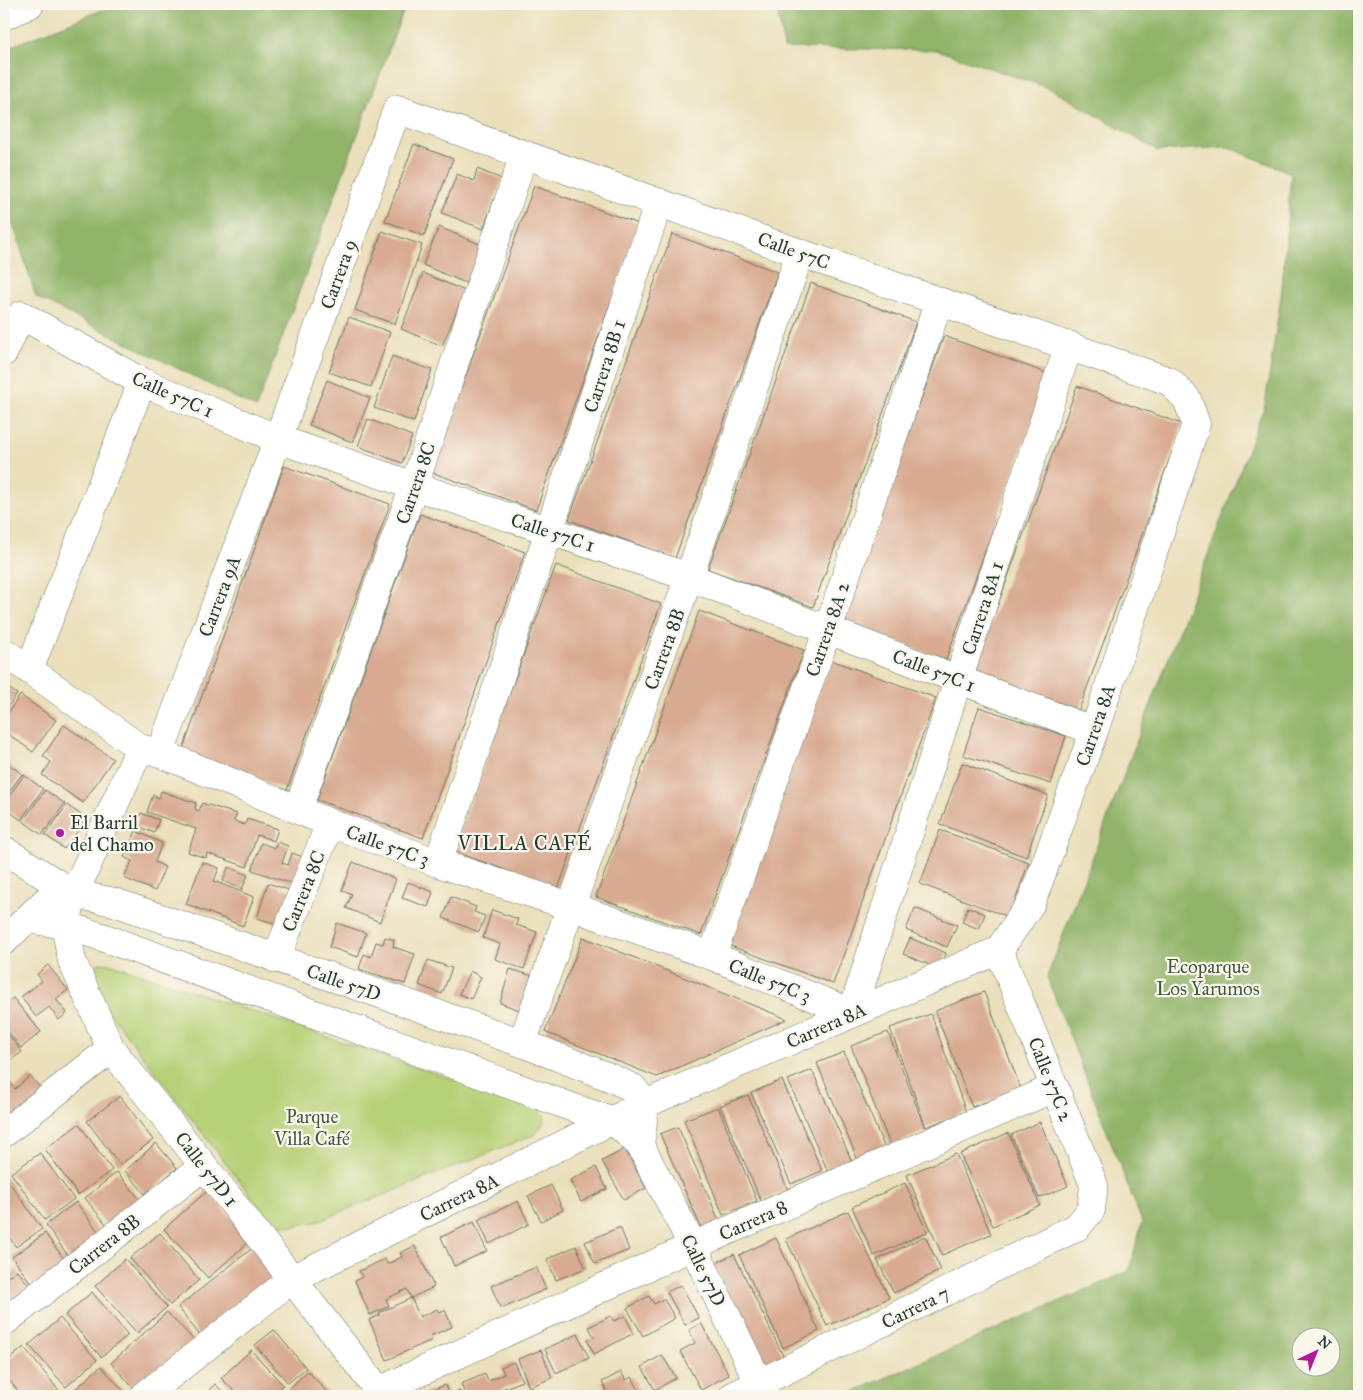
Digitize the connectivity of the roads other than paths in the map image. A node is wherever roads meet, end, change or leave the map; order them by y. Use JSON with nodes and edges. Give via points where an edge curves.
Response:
{"nodes":[{"id":1,"x":30,"y":4,"type":"edge"},
{"id":2,"x":4,"y":16,"type":"edge"},
{"id":3,"x":397,"y":109,"type":"joint"},
{"id":4,"x":524,"y":154,"type":"junction"},
{"id":5,"x":659,"y":202,"type":"junction"},
{"id":6,"x":800,"y":253,"type":"junction"},
{"id":7,"x":940,"y":302,"type":"junction"},
{"id":8,"x":12,"y":317,"type":"edge"},
{"id":9,"x":1069,"y":345,"type":"junction"},
{"id":10,"x":4,"y":352,"type":"edge"},
{"id":11,"x":142,"y":382,"type":"junction"},
{"id":12,"x":1187,"y":399,"type":"joint"},
{"id":13,"x":278,"y":439,"type":"junction"},
{"id":14,"x":414,"y":486,"type":"junction"},
{"id":15,"x":549,"y":530,"type":"junction"},
{"id":16,"x":690,"y":577,"type":"junction"},
{"id":17,"x":828,"y":629,"type":"junction"},
{"id":18,"x":4,"y":652,"type":"edge"},
{"id":19,"x":29,"y":670,"type":"junction"},
{"id":20,"x":958,"y":680,"type":"junction"},
{"id":21,"x":1094,"y":730,"type":"junction"},
{"id":22,"x":150,"y":751,"type":"junction"},
{"id":23,"x":298,"y":809,"type":"junction"},
{"id":24,"x":330,"y":824,"type":"junction"},
{"id":25,"x":4,"y":850,"type":"edge"},
{"id":26,"x":438,"y":863,"type":"junction"},
{"id":27,"x":74,"y":894,"type":"junction"},
{"id":28,"x":570,"y":906,"type":"junction"},
{"id":29,"x":27,"y":919,"type":"junction"},
{"id":30,"x":64,"y":925,"type":"junction"},
{"id":31,"x":4,"y":941,"type":"edge"},
{"id":32,"x":999,"y":950,"type":"junction"},
{"id":33,"x":712,"y":956,"type":"junction"},
{"id":34,"x":276,"y":959,"type":"junction"},
{"id":35,"x":852,"y":1014,"type":"junction"},
{"id":36,"x":522,"y":1043,"type":"junction"},
{"id":37,"x":111,"y":1049,"type":"junction"},
{"id":38,"x":1054,"y":1088,"type":"junction"},
{"id":39,"x":644,"y":1104,"type":"junction"},
{"id":40,"x":614,"y":1121,"type":"junction"},
{"id":41,"x":4,"y":1133,"type":"edge"},
{"id":42,"x":640,"y":1145,"type":"junction"},
{"id":43,"x":204,"y":1166,"type":"junction"},
{"id":44,"x":1091,"y":1210,"type":"joint"},
{"id":45,"x":692,"y":1246,"type":"junction"},
{"id":46,"x":292,"y":1280,"type":"junction"},
{"id":47,"x":4,"y":1322,"type":"edge"},
{"id":48,"x":762,"y":1390,"type":"edge"},
{"id":49,"x":378,"y":1395,"type":"edge"},
{"id":50,"x":144,"y":1396,"type":"edge"},
{"id":51,"x":733,"y":1396,"type":"edge"}],
"edges":[{"from":1,"to":2,"type":"street"},
{"from":3,"to":4,"type":"street","name":"Calle 57C"},
{"from":3,"to":13,"type":"street","name":"Carrera 9"},
{"from":4,"to":5,"type":"street","name":"Calle 57C"},
{"from":4,"to":14,"type":"street","name":"Carrera 8C"},
{"from":5,"to":6,"type":"street","name":"Calle 57C"},
{"from":5,"to":15,"type":"street","name":"Carrera 8B 1"},
{"from":6,"to":7,"type":"street","name":"Calle 57C"},
{"from":6,"to":16,"type":"street","name":"Carrera 8B"},
{"from":7,"to":9,"type":"street","name":"Calle 57C"},
{"from":7,"to":17,"type":"street","name":"Carrera 8A 2"},
{"from":8,"to":10,"type":"street"},
{"from":8,"to":11,"type":"street","name":"Calle 57C 1"},
{"from":9,"to":12,"type":"street","name":"Calle 57C","via":[[1169,381]]},
{"from":9,"to":20,"type":"street","name":"Carrera 8A 1"},
{"from":11,"to":13,"type":"street","name":"Calle 57C 1"},
{"from":11,"to":19,"type":"street"},
{"from":12,"to":21,"type":"street","name":"Carrera 8A","via":[[1196,424]]},
{"from":13,"to":14,"type":"street","name":"Calle 57C 1"},
{"from":13,"to":22,"type":"street","name":"Carrera 9A"},
{"from":14,"to":15,"type":"street","name":"Calle 57C 1"},
{"from":14,"to":23,"type":"street","name":"Carrera 8C"},
{"from":15,"to":16,"type":"street","name":"Calle 57C 1"},
{"from":15,"to":26,"type":"street"},
{"from":16,"to":17,"type":"street","name":"Calle 57C 1"},
{"from":16,"to":28,"type":"street","name":"Carrera 8B"},
{"from":17,"to":20,"type":"street","name":"Calle 57C 1"},
{"from":17,"to":33,"type":"street","name":"Carrera 8A 2"},
{"from":18,"to":19,"type":"street","name":"Calle 57C 3"},
{"from":19,"to":22,"type":"street","name":"Calle 57C 3"},
{"from":20,"to":21,"type":"street","name":"Calle 57C 1"},
{"from":20,"to":35,"type":"street","name":"Carrera 8A 1"},
{"from":21,"to":32,"type":"street","name":"Carrera 8A","via":[[1032,903]]},
{"from":22,"to":23,"type":"street","name":"Calle 57C 3"},
{"from":22,"to":27,"type":"street","name":"Carrera 9A"},
{"from":23,"to":24,"type":"street","name":"Calle 57C 3"},
{"from":24,"to":26,"type":"street","name":"Calle 57C 3"},
{"from":24,"to":34,"type":"street","name":"Carrera 8C"},
{"from":25,"to":27,"type":"street","name":"Calle 57D"},
{"from":26,"to":28,"type":"street","name":"Calle 57C 3"},
{"from":27,"to":29,"type":"street","via":[[49,898]]},
{"from":27,"to":30,"type":"street","name":"Carrera 9A"},
{"from":27,"to":34,"type":"street","name":"Calle 57D","via":[[114,902]]},
{"from":28,"to":33,"type":"street","name":"Calle 57C 3"},
{"from":28,"to":36,"type":"street","name":"Carrera 8B"},
{"from":29,"to":30,"type":"street"},
{"from":29,"to":31,"type":"street"},
{"from":30,"to":37,"type":"street","name":"Calle 57D 1","via":[[72,961]]},
{"from":30,"to":40,"type":"street","name":"Calle 57D"},
{"from":32,"to":35,"type":"street","name":"Carrera 8A"},
{"from":32,"to":38,"type":"street","name":"Calle 57C 2"},
{"from":33,"to":35,"type":"street","name":"Calle 57C 3"},
{"from":34,"to":36,"type":"street","name":"Calle 57D"},
{"from":35,"to":39,"type":"street","name":"Carrera 8A"},
{"from":36,"to":39,"type":"street","name":"Calle 57D","via":[[610,1076],[633,1088]]},
{"from":37,"to":41,"type":"street"},
{"from":37,"to":43,"type":"street","name":"Calle 57D 1"},
{"from":38,"to":44,"type":"street","name":"Calle 57C 2","via":[[1094,1185]]},
{"from":38,"to":45,"type":"street","name":"Carrera 8"},
{"from":39,"to":40,"type":"street","name":"Carrera 8A"},
{"from":39,"to":42,"type":"street"},
{"from":40,"to":42,"type":"street","name":"Calle 57D"},
{"from":40,"to":46,"type":"street","name":"Carrera 8A"},
{"from":42,"to":45,"type":"street","name":"Calle 57D"},
{"from":43,"to":46,"type":"street","name":"Calle 57D 1"},
{"from":43,"to":47,"type":"street","name":"Carrera 8B"},
{"from":44,"to":48,"type":"street","name":"Carrera 7","via":[[1076,1227]]},
{"from":45,"to":48,"type":"street","name":"Calle 57D"},
{"from":45,"to":49,"type":"street","name":"Carrera 8"},
{"from":46,"to":49,"type":"street","name":"Calle 57D 1"},
{"from":46,"to":50,"type":"street","name":"Carrera 8A"},
{"from":48,"to":51,"type":"street","name":"Carrera 7"}]}
